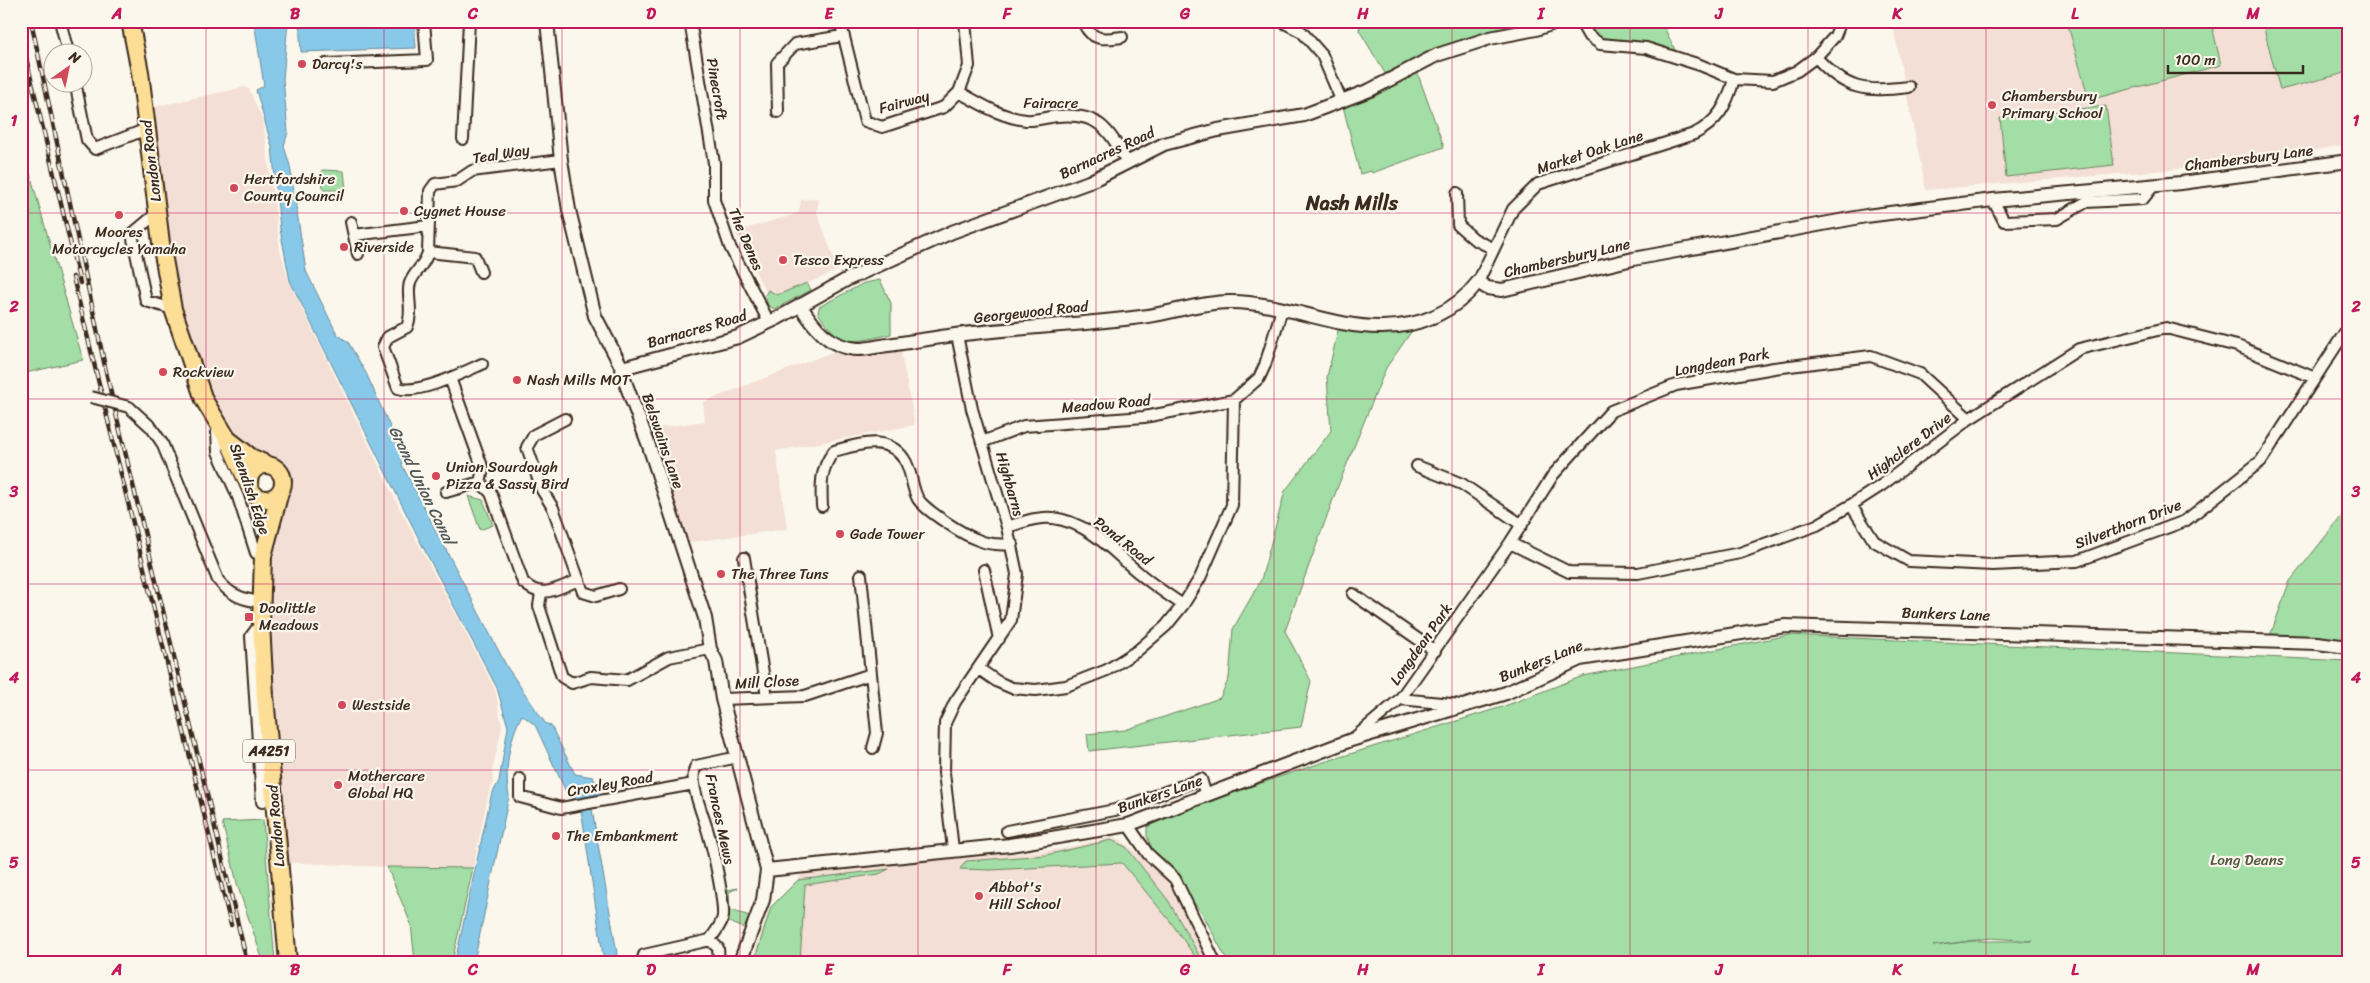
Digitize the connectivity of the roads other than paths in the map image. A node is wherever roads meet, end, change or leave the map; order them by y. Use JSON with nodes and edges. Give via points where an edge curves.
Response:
{"nodes":[{"id":1,"x":60,"y":21,"type":"edge"},
{"id":2,"x":130,"y":21,"type":"edge"},
{"id":3,"x":424,"y":21,"type":"edge"},
{"id":4,"x":469,"y":21,"type":"edge"},
{"id":5,"x":547,"y":21,"type":"edge"},
{"id":6,"x":690,"y":21,"type":"edge"},
{"id":7,"x":840,"y":21,"type":"edge"},
{"id":8,"x":965,"y":21,"type":"edge"},
{"id":9,"x":1086,"y":21,"type":"edge"},
{"id":10,"x":1281,"y":21,"type":"edge"},
{"id":11,"x":1560,"y":21,"type":"edge"},
{"id":12,"x":1580,"y":21,"type":"edge"},
{"id":13,"x":1841,"y":21,"type":"edge"},
{"id":14,"x":842,"y":36,"type":"junction"},
{"id":15,"x":1122,"y":37,"type":"dead end"},
{"id":16,"x":65,"y":42,"type":"edge"},
{"id":17,"x":1816,"y":57,"type":"junction"},
{"id":18,"x":326,"y":64,"type":"dead end"},
{"id":19,"x":1734,"y":79,"type":"junction"},
{"id":20,"x":1909,"y":87,"type":"dead end"},
{"id":21,"x":77,"y":92,"type":"edge"},
{"id":22,"x":959,"y":92,"type":"junction"},
{"id":23,"x":1342,"y":102,"type":"junction"},
{"id":24,"x":778,"y":112,"type":"dead end"},
{"id":25,"x":147,"y":130,"type":"junction"},
{"id":26,"x":463,"y":139,"type":"dead end"},
{"id":27,"x":561,"y":160,"type":"junction"},
{"id":28,"x":2349,"y":161,"type":"edge"},
{"id":29,"x":1128,"y":162,"type":"junction"},
{"id":30,"x":714,"y":163,"type":"joint"},
{"id":31,"x":2154,"y":185,"type":"junction"},
{"id":32,"x":1457,"y":194,"type":"dead end"},
{"id":33,"x":1993,"y":200,"type":"junction"},
{"id":34,"x":157,"y":213,"type":"junction"},
{"id":35,"x":351,"y":222,"type":"dead end"},
{"id":36,"x":428,"y":226,"type":"junction"},
{"id":37,"x":354,"y":235,"type":"junction"},
{"id":38,"x":1492,"y":248,"type":"junction"},
{"id":39,"x":428,"y":252,"type":"junction"},
{"id":40,"x":358,"y":254,"type":"dead end"},
{"id":41,"x":481,"y":272,"type":"dead end"},
{"id":42,"x":1478,"y":282,"type":"junction"},
{"id":43,"x":800,"y":306,"type":"junction"},
{"id":44,"x":173,"y":309,"type":"junction"},
{"id":45,"x":1282,"y":309,"type":"junction"},
{"id":46,"x":769,"y":322,"type":"junction"},
{"id":47,"x":2349,"y":326,"type":"edge"},
{"id":48,"x":956,"y":335,"type":"junction"},
{"id":49,"x":482,"y":364,"type":"dead end"},
{"id":50,"x":622,"y":368,"type":"junction"},
{"id":51,"x":450,"y":378,"type":"junction"},
{"id":52,"x":2315,"y":378,"type":"junction"},
{"id":53,"x":91,"y":397,"type":"dead end"},
{"id":54,"x":1234,"y":400,"type":"junction"},
{"id":55,"x":565,"y":419,"type":"dead end"},
{"id":56,"x":1969,"y":419,"type":"junction"},
{"id":57,"x":223,"y":432,"type":"junction"},
{"id":58,"x":982,"y":442,"type":"junction"},
{"id":59,"x":268,"y":465,"type":"junction"},
{"id":60,"x":1417,"y":466,"type":"dead end"},
{"id":61,"x":480,"y":482,"type":"junction"},
{"id":62,"x":252,"y":491,"type":"junction"},
{"id":63,"x":280,"y":492,"type":"junction"},
{"id":64,"x":446,"y":492,"type":"dead end"},
{"id":65,"x":1851,"y":505,"type":"junction"},
{"id":66,"x":822,"y":506,"type":"dead end"},
{"id":67,"x":1522,"y":526,"type":"junction"},
{"id":68,"x":1007,"y":527,"type":"junction"},
{"id":69,"x":1510,"y":543,"type":"junction"},
{"id":70,"x":1012,"y":544,"type":"junction"},
{"id":71,"x":265,"y":548,"type":"junction"},
{"id":72,"x":744,"y":558,"type":"dead end"},
{"id":73,"x":984,"y":570,"type":"dead end"},
{"id":74,"x":861,"y":575,"type":"dead end"},
{"id":75,"x":580,"y":580,"type":"junction"},
{"id":76,"x":619,"y":589,"type":"dead end"},
{"id":77,"x":536,"y":592,"type":"junction"},
{"id":78,"x":1353,"y":594,"type":"dead end"},
{"id":79,"x":262,"y":602,"type":"junction"},
{"id":80,"x":1183,"y":605,"type":"junction"},
{"id":81,"x":261,"y":623,"type":"junction"},
{"id":82,"x":1000,"y":639,"type":"junction"},
{"id":83,"x":2349,"y":647,"type":"edge"},
{"id":84,"x":710,"y":649,"type":"junction"},
{"id":85,"x":1435,"y":651,"type":"junction"},
{"id":86,"x":979,"y":669,"type":"junction"},
{"id":87,"x":871,"y":674,"type":"junction"},
{"id":88,"x":767,"y":697,"type":"junction"},
{"id":89,"x":1400,"y":699,"type":"junction"},
{"id":90,"x":722,"y":700,"type":"junction"},
{"id":91,"x":1466,"y":705,"type":"junction"},
{"id":92,"x":1351,"y":740,"type":"junction"},
{"id":93,"x":873,"y":748,"type":"dead end"},
{"id":94,"x":738,"y":757,"type":"junction"},
{"id":95,"x":520,"y":779,"type":"dead end"},
{"id":96,"x":694,"y":784,"type":"junction"},
{"id":97,"x":1206,"y":796,"type":"junction"},
{"id":98,"x":262,"y":802,"type":"dead end"},
{"id":99,"x":1128,"y":825,"type":"junction"},
{"id":100,"x":1007,"y":831,"type":"dead end"},
{"id":101,"x":953,"y":849,"type":"junction"},
{"id":102,"x":767,"y":870,"type":"junction"},
{"id":103,"x":710,"y":940,"type":"junction"},
{"id":104,"x":288,"y":962,"type":"edge"},
{"id":105,"x":642,"y":962,"type":"edge"},
{"id":106,"x":719,"y":962,"type":"edge"},
{"id":107,"x":740,"y":962,"type":"edge"},
{"id":108,"x":1215,"y":962,"type":"edge"}],
"edges":[{"from":1,"to":16,"type":"street"},
{"from":2,"to":25,"type":"main road","name":"London Road","number":"A4251"},
{"from":3,"to":18,"type":"street","via":[[428,60]]},
{"from":4,"to":26,"type":"street"},
{"from":5,"to":27,"type":"street","name":"Belswains Lane"},
{"from":6,"to":30,"type":"street","name":"Pinecroft"},
{"from":7,"to":14,"type":"street","name":"Fairway"},
{"from":8,"to":22,"type":"street","via":[[969,66]]},
{"from":9,"to":15,"type":"street","via":[[1084,24],[1089,34],[1098,39]]},
{"from":10,"to":23,"type":"street","via":[[1302,32],[1322,55]]},
{"from":11,"to":23,"type":"street","name":"Barnacres Road","via":[[1436,55]]},
{"from":12,"to":19,"type":"street","via":[[1588,35],[1600,44],[1646,48]]},
{"from":13,"to":17,"type":"street","via":[[1835,36]]},
{"from":14,"to":22,"type":"street","name":"Fairway","via":[[865,121],[882,128],[944,107]]},
{"from":14,"to":24,"type":"street","via":[[795,44],[777,63]]},
{"from":17,"to":19,"type":"street","via":[[1797,71],[1773,80]]},
{"from":17,"to":20,"type":"street","via":[[1842,82],[1864,89]]},
{"from":19,"to":38,"type":"street","name":"Market Oak Lane","via":[[1725,107],[1707,127],[1538,184],[1513,209]]},
{"from":21,"to":25,"type":"street","via":[[87,140],[96,149]]},
{"from":22,"to":29,"type":"street","name":"Fairacre","via":[[998,114],[1028,120],[1076,115],[1092,120],[1110,132]]},
{"from":23,"to":29,"type":"street","name":"Barnacres Road","via":[[1304,115],[1218,130],[1164,144]]},
{"from":25,"to":34,"type":"main road","name":"London Road","number":"A4251"},
{"from":27,"to":36,"type":"street","name":"Teal Way","via":[[472,171],[457,181],[435,184],[430,191]]},
{"from":27,"to":50,"type":"street","name":"Belswains Lane","via":[[569,210],[595,316]]},
{"from":28,"to":31,"type":"street","name":"Chambersbury Lane"},
{"from":29,"to":43,"type":"street","name":"Barnacres Road","via":[[1089,182],[952,232],[836,285]]},
{"from":30,"to":46,"type":"street","name":"The Denes","via":[[714,200],[730,247]]},
{"from":31,"to":33,"type":"street","name":"Chambersbury Lane"},
{"from":31,"to":33,"type":"street","via":[[2144,199],[2086,202],[2057,219],[2004,221]]},
{"from":32,"to":38,"type":"street","via":[[1458,225],[1474,239]]},
{"from":33,"to":42,"type":"street","name":"Chambersbury Lane","via":[[1866,216],[1766,234],[1632,259],[1502,290],[1487,288]]},
{"from":34,"to":44,"type":"main road","name":"London Road","number":"A4251"},
{"from":34,"to":44,"type":"street","via":[[132,234],[146,301]]},
{"from":35,"to":37,"type":"street"},
{"from":36,"to":37,"type":"street"},
{"from":36,"to":39,"type":"street","name":"Teal Way"},
{"from":37,"to":40,"type":"street"},
{"from":38,"to":42,"type":"street","name":"Market Oak Lane"},
{"from":39,"to":41,"type":"street","via":[[476,257]]},
{"from":39,"to":51,"type":"street","name":"Teal Way","via":[[426,261],[409,284],[412,317],[407,327],[388,337],[383,347],[398,388],[407,391]]},
{"from":42,"to":45,"type":"street","via":[[1464,299],[1444,313],[1388,327],[1361,325]]},
{"from":43,"to":46,"type":"street","name":"Barnacres Road"},
{"from":43,"to":48,"type":"street","name":"Georgewood Road","via":[[816,330],[835,343],[857,349]]},
{"from":44,"to":57,"type":"main road","name":"London Road","number":"A4251","via":[[204,400]]},
{"from":45,"to":48,"type":"street","name":"Georgewood Road","via":[[1246,303],[1213,303],[1142,317]]},
{"from":45,"to":54,"type":"street","via":[[1259,378]]},
{"from":46,"to":50,"type":"street","name":"Barnacres Road","via":[[738,337]]},
{"from":47,"to":52,"type":"street","name":"Silverthorn Drive"},
{"from":48,"to":58,"type":"street","name":"Highbarns"},
{"from":49,"to":51,"type":"street"},
{"from":50,"to":84,"type":"street","name":"Belswains Lane","via":[[705,618]]},
{"from":51,"to":61,"type":"street","via":[[483,469]]},
{"from":52,"to":56,"type":"street","name":"Highclere Drive","via":[[2237,346],[2166,328],[2079,349]]},
{"from":52,"to":65,"type":"street","name":"Silverthorn Drive","via":[[2261,461],[2185,521],[2077,561],[1993,565],[1909,560],[1874,541]]},
{"from":53,"to":79,"type":"street","bridge":true,"via":[[129,407],[145,420],[162,443],[218,580],[238,598]]},
{"from":54,"to":58,"type":"street","name":"Meadow Road","via":[[1144,417],[1024,426]]},
{"from":54,"to":80,"type":"street","via":[[1232,505],[1200,578]]},
{"from":55,"to":75,"type":"street","via":[[534,435],[527,447]]},
{"from":56,"to":65,"type":"street","name":"Highclere Drive"},
{"from":56,"to":67,"type":"street","name":"Longdean Park","via":[[1920,374],[1871,356],[1676,385],[1611,411],[1554,475]]},
{"from":57,"to":59,"type":"main road","name":"London Road","number":"A4251","via":[[250,457]]},
{"from":57,"to":62,"type":"main road","name":"London Road","number":"A4251"},
{"from":57,"to":71,"type":"street","name":"Shendish Edge","via":[[217,432],[218,452],[238,497],[256,553]]},
{"from":58,"to":68,"type":"street","name":"Highbarns"},
{"from":59,"to":62,"type":"main road","via":[[254,470],[249,478]]},
{"from":59,"to":63,"type":"main road","number":"A4251","via":[[274,466],[282,476],[284,483]]},
{"from":60,"to":67,"type":"street","via":[[1462,484]]},
{"from":61,"to":64,"type":"street"},
{"from":61,"to":77,"type":"street","via":[[491,493],[523,582]]},
{"from":62,"to":63,"type":"main road","via":[[267,500]]},
{"from":62,"to":71,"type":"main road","name":"London Road","number":"A4251","via":[[262,508]]},
{"from":63,"to":71,"type":"main road","name":"London Road","number":"A4251"},
{"from":65,"to":69,"type":"street","name":"Highclere Drive","via":[[1817,524],[1740,553],[1638,573],[1569,572]]},
{"from":66,"to":70,"type":"street","via":[[821,479],[825,462],[834,451],[880,442],[904,459],[918,499],[934,513],[977,540],[996,545]]},
{"from":67,"to":69,"type":"street","name":"Longdean Park"},
{"from":68,"to":70,"type":"street","name":"Highbarns"},
{"from":68,"to":80,"type":"street","name":"Pond Road","via":[[1034,519],[1052,518],[1085,528]]},
{"from":69,"to":85,"type":"street","name":"Longdean Park"},
{"from":70,"to":82,"type":"street","name":"Highbarns","via":[[1016,583],[1011,620]]},
{"from":71,"to":79,"type":"main road","name":"London Road","number":"A4251"},
{"from":72,"to":88,"type":"street"},
{"from":73,"to":82,"type":"street"},
{"from":74,"to":87,"type":"street"},
{"from":75,"to":76,"type":"street","via":[[583,592],[596,596]]},
{"from":75,"to":77,"type":"street"},
{"from":77,"to":84,"type":"street","via":[[562,677],[572,683],[591,677],[627,680],[669,657]]},
{"from":78,"to":85,"type":"street"},
{"from":79,"to":81,"type":"main road","name":"London Road","number":"A4251"},
{"from":80,"to":86,"type":"street","via":[[1166,626],[1137,650],[1107,670],[1066,686],[1036,690],[1012,688]]},
{"from":81,"to":98,"type":"street","via":[[251,636]]},
{"from":81,"to":104,"type":"main road","name":"London Road","number":"A4251"},
{"from":82,"to":86,"type":"street","name":"Highbarns"},
{"from":83,"to":91,"type":"street","name":"Bunkers Lane","via":[[2317,642],[1785,626],[1580,659],[1506,693]]},
{"from":84,"to":90,"type":"street","name":"Belswains Lane","via":[[716,662]]},
{"from":85,"to":89,"type":"street","name":"Longdean Park"},
{"from":86,"to":101,"type":"street","via":[[955,702],[946,724],[944,773]]},
{"from":87,"to":88,"type":"street","name":"Mill Close","via":[[805,696]]},
{"from":87,"to":93,"type":"street","via":[[877,733]]},
{"from":88,"to":90,"type":"street","name":"Mill Close"},
{"from":89,"to":91,"type":"street","name":"Longdean Park"},
{"from":89,"to":92,"type":"street","name":"Longdean Park"},
{"from":90,"to":94,"type":"street","name":"Belswains Lane"},
{"from":91,"to":92,"type":"street","name":"Bunkers Lane"},
{"from":92,"to":97,"type":"street","name":"Bunkers Lane"},
{"from":94,"to":96,"type":"street","name":"Frances Mews","via":[[696,766]]},
{"from":94,"to":102,"type":"street","name":"Belswains Lane"},
{"from":95,"to":96,"type":"street","name":"Croxley Road","via":[[520,797],[561,808]]},
{"from":96,"to":103,"type":"street","name":"Frances Mews","via":[[709,836],[723,916]]},
{"from":97,"to":99,"type":"street","name":"Bunkers Lane"},
{"from":97,"to":100,"type":"street","via":[[1201,779],[1114,810]]},
{"from":99,"to":101,"type":"street","name":"Bunkers Lane","via":[[1010,844]]},
{"from":99,"to":108,"type":"street","via":[[1148,854],[1174,879]]},
{"from":101,"to":102,"type":"street","name":"Bunkers Lane"},
{"from":102,"to":107,"type":"street","via":[[764,900]]},
{"from":103,"to":105,"type":"street","via":[[644,955]]},
{"from":103,"to":106,"type":"street","via":[[718,948]]}]}
